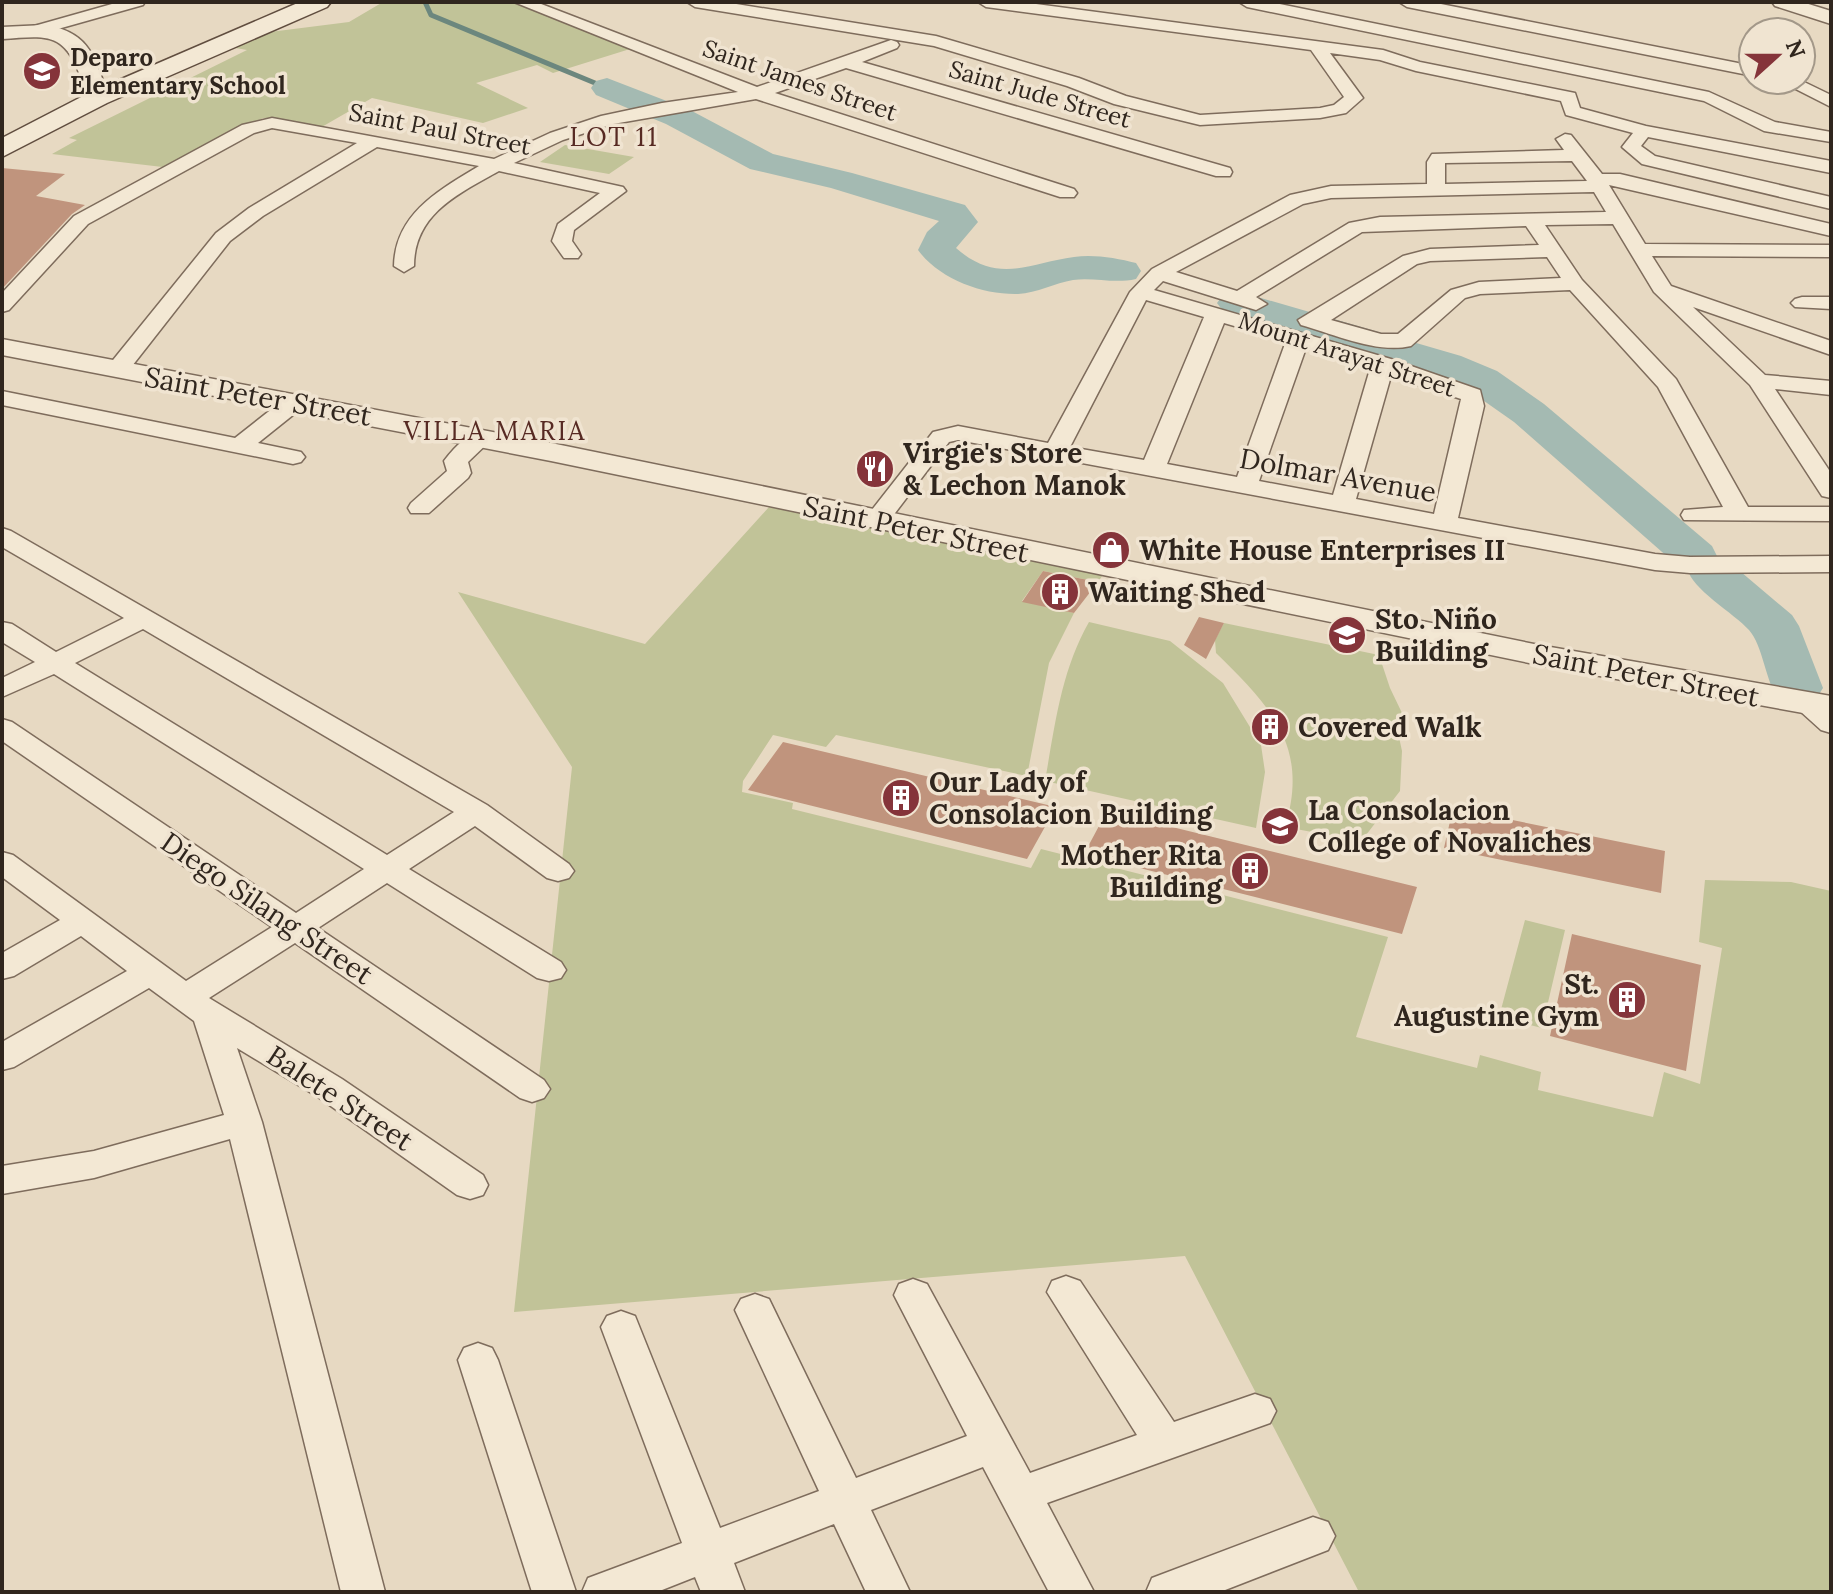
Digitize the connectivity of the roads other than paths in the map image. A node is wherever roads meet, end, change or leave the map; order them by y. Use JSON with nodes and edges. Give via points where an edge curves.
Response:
{"nodes":[{"id":1,"x":319,"y":2,"type":"edge"},
{"id":2,"x":522,"y":2,"type":"edge"},
{"id":3,"x":695,"y":2,"type":"edge"},
{"id":4,"x":986,"y":2,"type":"edge"},
{"id":5,"x":1247,"y":2,"type":"edge"},
{"id":6,"x":1407,"y":2,"type":"edge"},
{"id":7,"x":1782,"y":2,"type":"edge"},
{"id":8,"x":129,"y":3,"type":"edge"},
{"id":9,"x":1451,"y":10,"type":"junction"},
{"id":10,"x":1831,"y":18,"type":"edge"},
{"id":11,"x":33,"y":31,"type":"junction"},
{"id":12,"x":2,"y":33,"type":"edge"},
{"id":13,"x":1411,"y":36,"type":"junction"},
{"id":14,"x":891,"y":45,"type":"dead end"},
{"id":15,"x":1318,"y":48,"type":"junction"},
{"id":16,"x":844,"y":62,"type":"junction"},
{"id":17,"x":1737,"y":68,"type":"edge"},
{"id":18,"x":756,"y":93,"type":"junction"},
{"id":19,"x":98,"y":98,"type":"junction"},
{"id":20,"x":1644,"y":131,"type":"junction"},
{"id":21,"x":1831,"y":137,"type":"edge"},
{"id":22,"x":376,"y":140,"type":"junction"},
{"id":23,"x":2,"y":149,"type":"edge"},
{"id":24,"x":495,"y":163,"type":"junction"},
{"id":25,"x":1831,"y":167,"type":"edge"},
{"id":26,"x":1223,"y":172,"type":"dead end"},
{"id":27,"x":1598,"y":182,"type":"junction"},
{"id":28,"x":1436,"y":190,"type":"junction"},
{"id":29,"x":1067,"y":193,"type":"dead end"},
{"id":30,"x":1686,"y":196,"type":"junction"},
{"id":31,"x":1831,"y":203,"type":"edge"},
{"id":32,"x":1619,"y":218,"type":"junction"},
{"id":33,"x":1532,"y":220,"type":"junction"},
{"id":34,"x":1831,"y":230,"type":"edge"},
{"id":35,"x":1639,"y":250,"type":"junction"},
{"id":36,"x":1550,"y":251,"type":"junction"},
{"id":37,"x":1719,"y":251,"type":"junction"},
{"id":38,"x":1831,"y":251,"type":"edge"},
{"id":39,"x":571,"y":254,"type":"dead end"},
{"id":40,"x":404,"y":266,"type":"dead end"},
{"id":41,"x":1159,"y":273,"type":"junction"},
{"id":42,"x":1575,"y":284,"type":"junction"},
{"id":43,"x":1661,"y":288,"type":"junction"},
{"id":44,"x":1140,"y":292,"type":"junction"},
{"id":45,"x":1239,"y":299,"type":"junction"},
{"id":46,"x":1802,"y":303,"type":"dead end"},
{"id":47,"x":1831,"y":303,"type":"edge"},
{"id":48,"x":2,"y":306,"type":"edge"},
{"id":49,"x":1217,"y":313,"type":"junction"},
{"id":50,"x":1306,"y":329,"type":"junction"},
{"id":51,"x":2,"y":347,"type":"edge"},
{"id":52,"x":1831,"y":348,"type":"edge"},
{"id":53,"x":1383,"y":364,"type":"junction"},
{"id":54,"x":117,"y":370,"type":"junction"},
{"id":55,"x":1758,"y":381,"type":"junction"},
{"id":56,"x":1831,"y":388,"type":"edge"},
{"id":57,"x":2,"y":398,"type":"edge"},
{"id":58,"x":295,"y":402,"type":"junction"},
{"id":59,"x":481,"y":438,"type":"junction"},
{"id":60,"x":241,"y":445,"type":"junction"},
{"id":61,"x":1055,"y":452,"type":"junction"},
{"id":62,"x":293,"y":457,"type":"dead end"},
{"id":63,"x":1152,"y":471,"type":"junction"},
{"id":64,"x":1245,"y":488,"type":"junction"},
{"id":65,"x":1831,"y":491,"type":"edge"},
{"id":66,"x":1342,"y":506,"type":"junction"},
{"id":67,"x":420,"y":508,"type":"dead end"},
{"id":68,"x":1739,"y":514,"type":"junction"},
{"id":69,"x":1831,"y":514,"type":"edge"},
{"id":70,"x":1693,"y":515,"type":"dead end"},
{"id":71,"x":877,"y":520,"type":"junction"},
{"id":72,"x":1444,"y":525,"type":"junction"},
{"id":73,"x":2,"y":536,"type":"edge"},
{"id":74,"x":1831,"y":564,"type":"edge"},
{"id":75,"x":143,"y":619,"type":"junction"},
{"id":76,"x":2,"y":630,"type":"edge"},
{"id":77,"x":55,"y":662,"type":"junction"},
{"id":78,"x":2,"y":689,"type":"edge"},
{"id":79,"x":1817,"y":705,"type":"edge"},
{"id":80,"x":1831,"y":724,"type":"edge"},
{"id":81,"x":2,"y":728,"type":"edge"},
{"id":82,"x":476,"y":812,"type":"junction"},
{"id":83,"x":387,"y":869,"type":"junction"},
{"id":84,"x":558,"y":871,"type":"dead end"},
{"id":85,"x":7,"y":872,"type":"edge"},
{"id":86,"x":83,"y":921,"type":"junction"},
{"id":87,"x":295,"y":928,"type":"junction"},
{"id":88,"x":2,"y":968,"type":"edge"},
{"id":89,"x":549,"y":970,"type":"dead end"},
{"id":90,"x":151,"y":972,"type":"junction"},
{"id":91,"x":197,"y":1006,"type":"junction"},
{"id":92,"x":2,"y":1058,"type":"edge"},
{"id":93,"x":532,"y":1089,"type":"dead end"},
{"id":94,"x":244,"y":1122,"type":"junction"},
{"id":95,"x":2,"y":1180,"type":"edge"},
{"id":96,"x":470,"y":1185,"type":"dead end"},
{"id":97,"x":1066,"y":1292,"type":"dead end"},
{"id":98,"x":913,"y":1295,"type":"dead end"},
{"id":99,"x":755,"y":1310,"type":"dead end"},
{"id":100,"x":621,"y":1327,"type":"dead end"},
{"id":101,"x":478,"y":1360,"type":"dead end"},
{"id":102,"x":1255,"y":1411,"type":"dead end"},
{"id":103,"x":1165,"y":1443,"type":"junction"},
{"id":104,"x":992,"y":1445,"type":"junction"},
{"id":105,"x":1019,"y":1495,"type":"junction"},
{"id":106,"x":846,"y":1501,"type":"junction"},
{"id":107,"x":1313,"y":1536,"type":"dead end"},
{"id":108,"x":707,"y":1553,"type":"junction"},
{"id":109,"x":363,"y":1592,"type":"edge"},
{"id":110,"x":554,"y":1592,"type":"edge"},
{"id":111,"x":604,"y":1592,"type":"edge"},
{"id":112,"x":723,"y":1592,"type":"edge"},
{"id":113,"x":888,"y":1592,"type":"edge"},
{"id":114,"x":1072,"y":1592,"type":"edge"},
{"id":115,"x":1168,"y":1592,"type":"edge"}],
"edges":[{"from":1,"to":19,"type":"main road"},
{"from":2,"to":18,"type":"street","name":"Saint James Street"},
{"from":3,"to":15,"type":"street","via":[[936,41],[1200,120],[1340,109],[1354,98]]},
{"from":4,"to":15,"type":"street"},
{"from":5,"to":13,"type":"street"},
{"from":6,"to":9,"type":"street"},
{"from":7,"to":10,"type":"street"},
{"from":8,"to":11,"type":"street"},
{"from":9,"to":13,"type":"street"},
{"from":9,"to":17,"type":"street"},
{"from":11,"to":12,"type":"street"},
{"from":11,"to":19,"type":"street","via":[[63,35],[77,43]]},
{"from":13,"to":21,"type":"street","via":[[1709,97],[1770,127]]},
{"from":14,"to":16,"type":"street"},
{"from":15,"to":20,"type":"street","via":[[1383,55],[1569,97],[1572,111]]},
{"from":16,"to":18,"type":"street"},
{"from":16,"to":26,"type":"street","name":"Saint Jude Street"},
{"from":18,"to":24,"type":"street","via":[[563,132]]},
{"from":18,"to":29,"type":"street","name":"Saint James Street"},
{"from":19,"to":23,"type":"main road"},
{"from":20,"to":25,"type":"street"},
{"from":20,"to":31,"type":"street","via":[[1631,147],[1649,160]]},
{"from":22,"to":24,"type":"street","name":"Saint Paul Street"},
{"from":22,"to":48,"type":"street","name":"Saint Paul Street","via":[[282,123],[259,125],[81,220]]},
{"from":22,"to":54,"type":"street","via":[[223,237]]},
{"from":24,"to":39,"type":"street","name":"Saint Paul Street","via":[[616,193],[565,228],[562,241]]},
{"from":24,"to":40,"type":"street","via":[[429,206],[410,226]]},
{"from":27,"to":28,"type":"street"},
{"from":27,"to":28,"type":"street","via":[[1572,147],[1439,158]]},
{"from":27,"to":30,"type":"street","via":[[1620,180]]},
{"from":27,"to":32,"type":"street"},
{"from":28,"to":41,"type":"street","via":[[1331,192],[1297,199]]},
{"from":30,"to":34,"type":"street"},
{"from":30,"to":37,"type":"street"},
{"from":32,"to":33,"type":"street"},
{"from":32,"to":35,"type":"street"},
{"from":33,"to":36,"type":"street"},
{"from":33,"to":45,"type":"street","via":[[1356,227]]},
{"from":35,"to":37,"type":"street"},
{"from":35,"to":43,"type":"street"},
{"from":36,"to":42,"type":"street"},
{"from":36,"to":50,"type":"street","via":[[1410,260]]},
{"from":37,"to":38,"type":"street"},
{"from":41,"to":44,"type":"street"},
{"from":41,"to":45,"type":"street"},
{"from":42,"to":50,"type":"street","via":[[1479,288],[1458,294],[1403,341]]},
{"from":42,"to":68,"type":"street","via":[[1668,384]]},
{"from":43,"to":52,"type":"street"},
{"from":43,"to":55,"type":"street"},
{"from":44,"to":49,"type":"street","name":"Mount Arayat Street"},
{"from":44,"to":61,"type":"street"},
{"from":45,"to":50,"type":"street"},
{"from":46,"to":47,"type":"street"},
{"from":49,"to":50,"type":"street","name":"Mount Arayat Street"},
{"from":49,"to":63,"type":"street"},
{"from":50,"to":53,"type":"street","name":"Mount Arayat Street"},
{"from":50,"to":64,"type":"street"},
{"from":51,"to":54,"type":"street","name":"Saint Peter Street"},
{"from":53,"to":66,"type":"street"},
{"from":53,"to":72,"type":"street","name":"Mount Arayat Street","via":[[1465,391],[1474,400]]},
{"from":54,"to":58,"type":"street","name":"Saint Peter Street"},
{"from":55,"to":56,"type":"street"},
{"from":55,"to":65,"type":"street"},
{"from":57,"to":60,"type":"street"},
{"from":58,"to":59,"type":"street","name":"Saint Peter Street"},
{"from":58,"to":60,"type":"street"},
{"from":59,"to":67,"type":"street","via":[[456,461],[459,473]]},
{"from":59,"to":71,"type":"street","name":"Saint Peter Street"},
{"from":60,"to":62,"type":"street"},
{"from":61,"to":63,"type":"street","name":"Dolmar Avenue"},
{"from":61,"to":71,"type":"street","name":"Dolmar Avenue","via":[[945,435]]},
{"from":63,"to":64,"type":"street","name":"Dolmar Avenue"},
{"from":64,"to":66,"type":"street","name":"Dolmar Avenue"},
{"from":66,"to":72,"type":"street","name":"Dolmar Avenue"},
{"from":68,"to":69,"type":"street"},
{"from":68,"to":70,"type":"street"},
{"from":71,"to":79,"type":"street","name":"Saint Peter Street","via":[[1539,655]]},
{"from":72,"to":74,"type":"street","name":"Dolmar Avenue","via":[[1655,562]]},
{"from":73,"to":75,"type":"street"},
{"from":75,"to":77,"type":"street"},
{"from":75,"to":82,"type":"street"},
{"from":76,"to":77,"type":"street"},
{"from":77,"to":78,"type":"street"},
{"from":77,"to":83,"type":"street"},
{"from":79,"to":80,"type":"street"},
{"from":81,"to":87,"type":"street","name":"Diego Silang Street"},
{"from":82,"to":83,"type":"street"},
{"from":82,"to":84,"type":"street"},
{"from":83,"to":87,"type":"street"},
{"from":83,"to":89,"type":"street"},
{"from":85,"to":86,"type":"street","name":"Balete Street"},
{"from":86,"to":88,"type":"street"},
{"from":86,"to":90,"type":"street","name":"Balete Street"},
{"from":87,"to":91,"type":"street"},
{"from":87,"to":93,"type":"street","name":"Diego Silang Street"},
{"from":90,"to":91,"type":"street","name":"Balete Street"},
{"from":90,"to":92,"type":"street"},
{"from":91,"to":94,"type":"street"},
{"from":91,"to":96,"type":"street","name":"Balete Street","via":[[330,1088]]},
{"from":94,"to":95,"type":"street","via":[[91,1167]]},
{"from":94,"to":109,"type":"street"},
{"from":97,"to":103,"type":"street"},
{"from":98,"to":104,"type":"street"},
{"from":99,"to":106,"type":"street"},
{"from":100,"to":108,"type":"street"},
{"from":101,"to":110,"type":"street"},
{"from":102,"to":103,"type":"street"},
{"from":103,"to":105,"type":"street"},
{"from":104,"to":105,"type":"street"},
{"from":104,"to":106,"type":"street"},
{"from":105,"to":114,"type":"street"},
{"from":106,"to":108,"type":"street"},
{"from":106,"to":113,"type":"street"},
{"from":107,"to":115,"type":"street"},
{"from":108,"to":111,"type":"street"},
{"from":108,"to":112,"type":"street"}]}
